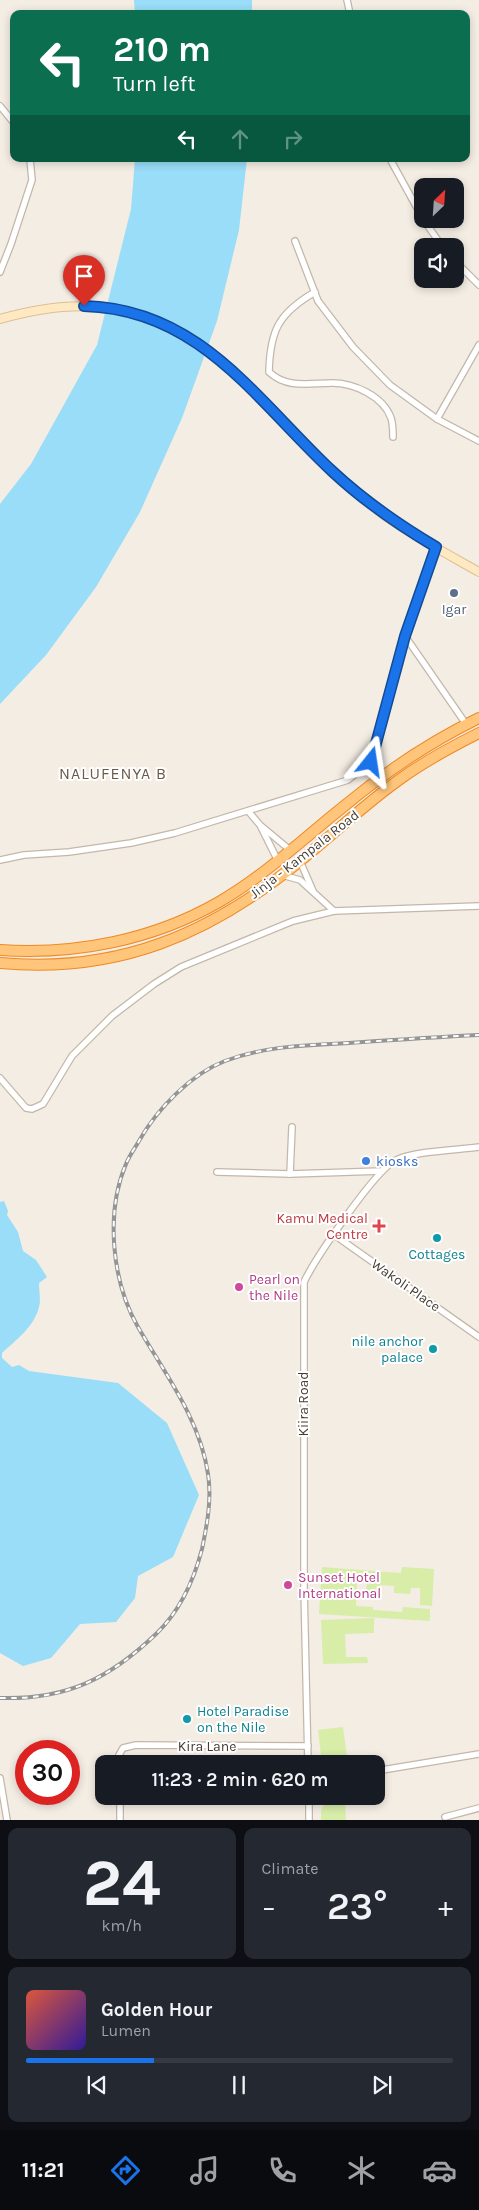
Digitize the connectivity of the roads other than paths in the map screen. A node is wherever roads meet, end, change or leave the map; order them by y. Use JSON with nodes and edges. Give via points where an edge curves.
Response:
{"nodes":[{"id":1,"x":0,"y":106,"type":"edge"},
{"id":2,"x":10,"y":117,"type":"edge"},
{"id":3,"x":30,"y":162,"type":"edge"},
{"id":4,"x":392,"y":162,"type":"edge"},
{"id":5,"x":414,"y":202,"type":"edge"},
{"id":6,"x":295,"y":241,"type":"dead end"},
{"id":7,"x":464,"y":270,"type":"edge"},
{"id":8,"x":0,"y":272,"type":"edge"},
{"id":9,"x":479,"y":285,"type":"edge"},
{"id":10,"x":315,"y":292,"type":"junction"},
{"id":11,"x":0,"y":319,"type":"edge"},
{"id":12,"x":479,"y":345,"type":"edge"},
{"id":13,"x":436,"y":420,"type":"junction"},
{"id":14,"x":393,"y":437,"type":"dead end"},
{"id":15,"x":479,"y":441,"type":"edge"},
{"id":16,"x":436,"y":547,"type":"junction"},
{"id":17,"x":479,"y":572,"type":"edge"},
{"id":18,"x":405,"y":636,"type":"junction"},
{"id":19,"x":479,"y":718,"type":"edge"},
{"id":20,"x":466,"y":724,"type":"junction"},
{"id":21,"x":479,"y":733,"type":"edge"},
{"id":22,"x":249,"y":812,"type":"junction"},
{"id":23,"x":260,"y":824,"type":"junction"},
{"id":24,"x":290,"y":850,"type":"junction"},
{"id":25,"x":0,"y":860,"type":"edge"},
{"id":26,"x":278,"y":861,"type":"junction"},
{"id":27,"x":300,"y":861,"type":"junction"},
{"id":28,"x":282,"y":875,"type":"junction"},
{"id":29,"x":316,"y":896,"type":"junction"},
{"id":30,"x":479,"y":906,"type":"edge"},
{"id":31,"x":334,"y":911,"type":"junction"},
{"id":32,"x":0,"y":950,"type":"edge"},
{"id":33,"x":0,"y":963,"type":"edge"},
{"id":34,"x":0,"y":1078,"type":"edge"},
{"id":35,"x":292,"y":1127,"type":"dead end"},
{"id":36,"x":479,"y":1147,"type":"edge"},
{"id":37,"x":382,"y":1171,"type":"junction"},
{"id":38,"x":217,"y":1172,"type":"dead end"},
{"id":39,"x":290,"y":1174,"type":"junction"},
{"id":40,"x":333,"y":1234,"type":"junction"},
{"id":41,"x":479,"y":1336,"type":"edge"},
{"id":42,"x":308,"y":1746,"type":"junction"},
{"id":43,"x":479,"y":1754,"type":"edge"},
{"id":44,"x":119,"y":1755,"type":"edge"},
{"id":45,"x":308,"y":1755,"type":"edge"},
{"id":46,"x":385,"y":1770,"type":"edge"},
{"id":47,"x":0,"y":1778,"type":"edge"},
{"id":48,"x":120,"y":1805,"type":"edge"},
{"id":49,"x":309,"y":1805,"type":"edge"},
{"id":50,"x":479,"y":1808,"type":"edge"},
{"id":51,"x":445,"y":1817,"type":"dead end"},
{"id":52,"x":7,"y":1820,"type":"edge"},
{"id":53,"x":120,"y":1820,"type":"edge"},
{"id":54,"x":309,"y":1820,"type":"edge"}],
"edges":[{"from":1,"to":2,"type":"street"},
{"from":3,"to":8,"type":"street","via":[[32,180]]},
{"from":4,"to":5,"type":"street"},
{"from":6,"to":10,"type":"street"},
{"from":7,"to":9,"type":"street"},
{"from":10,"to":13,"type":"street","via":[[318,301],[353,347],[390,385]]},
{"from":10,"to":14,"type":"street","via":[[287,311],[277,324],[269,372],[284,381],[314,385],[332,383],[369,393],[384,404],[392,419]]},
{"from":11,"to":16,"type":"main road","via":[[54,308],[108,307],[134,312],[174,329],[241,378],[332,471],[390,519]]},
{"from":12,"to":13,"type":"street"},
{"from":13,"to":15,"type":"street"},
{"from":16,"to":17,"type":"main road"},
{"from":16,"to":18,"type":"street"},
{"from":18,"to":20,"type":"street"},
{"from":18,"to":22,"type":"street","via":[[371,762],[340,784]]},
{"from":19,"to":20,"type":"highway","name":"Jinja - Kampala Road"},
{"from":20,"to":24,"type":"highway","name":"Jinja - Kampala Road","via":[[397,765]]},
{"from":21,"to":27,"type":"highway","name":"Jinja - Kampala Road","via":[[404,776]]},
{"from":22,"to":23,"type":"street"},
{"from":22,"to":25,"type":"street","via":[[131,843]]},
{"from":23,"to":24,"type":"street"},
{"from":23,"to":26,"type":"street"},
{"from":24,"to":26,"type":"highway","name":"Jinja - Kampala Road"},
{"from":26,"to":32,"type":"highway","name":"Jinja - Kampala Road","via":[[221,901],[127,940],[68,950]]},
{"from":27,"to":28,"type":"highway","name":"Jinja - Kampala Road"},
{"from":27,"to":29,"type":"street"},
{"from":28,"to":29,"type":"street","via":[[300,880]]},
{"from":28,"to":33,"type":"highway","name":"Jinja - Kampala Road","via":[[227,913],[154,947],[81,963]]},
{"from":29,"to":31,"type":"street"},
{"from":30,"to":31,"type":"street"},
{"from":31,"to":34,"type":"street","via":[[293,921],[213,953],[154,984],[112,1016],[72,1056],[43,1104],[26,1108]]},
{"from":35,"to":39,"type":"street"},
{"from":36,"to":37,"type":"street","name":"Kiira Road","via":[[406,1157],[394,1161]]},
{"from":37,"to":39,"type":"street"},
{"from":37,"to":40,"type":"street","name":"Kiira Road"},
{"from":38,"to":39,"type":"street"},
{"from":40,"to":41,"type":"street","name":"Wakoli Place"},
{"from":40,"to":42,"type":"street","name":"Kiira Road","via":[[308,1273],[302,1295]]},
{"from":42,"to":44,"type":"street","name":"Kira Lane","via":[[136,1745],[123,1748]]},
{"from":42,"to":45,"type":"street","name":"Kiira Road"},
{"from":43,"to":46,"type":"street"},
{"from":47,"to":52,"type":"street"},
{"from":48,"to":53,"type":"street"},
{"from":49,"to":54,"type":"street"},
{"from":50,"to":51,"type":"street"}]}
